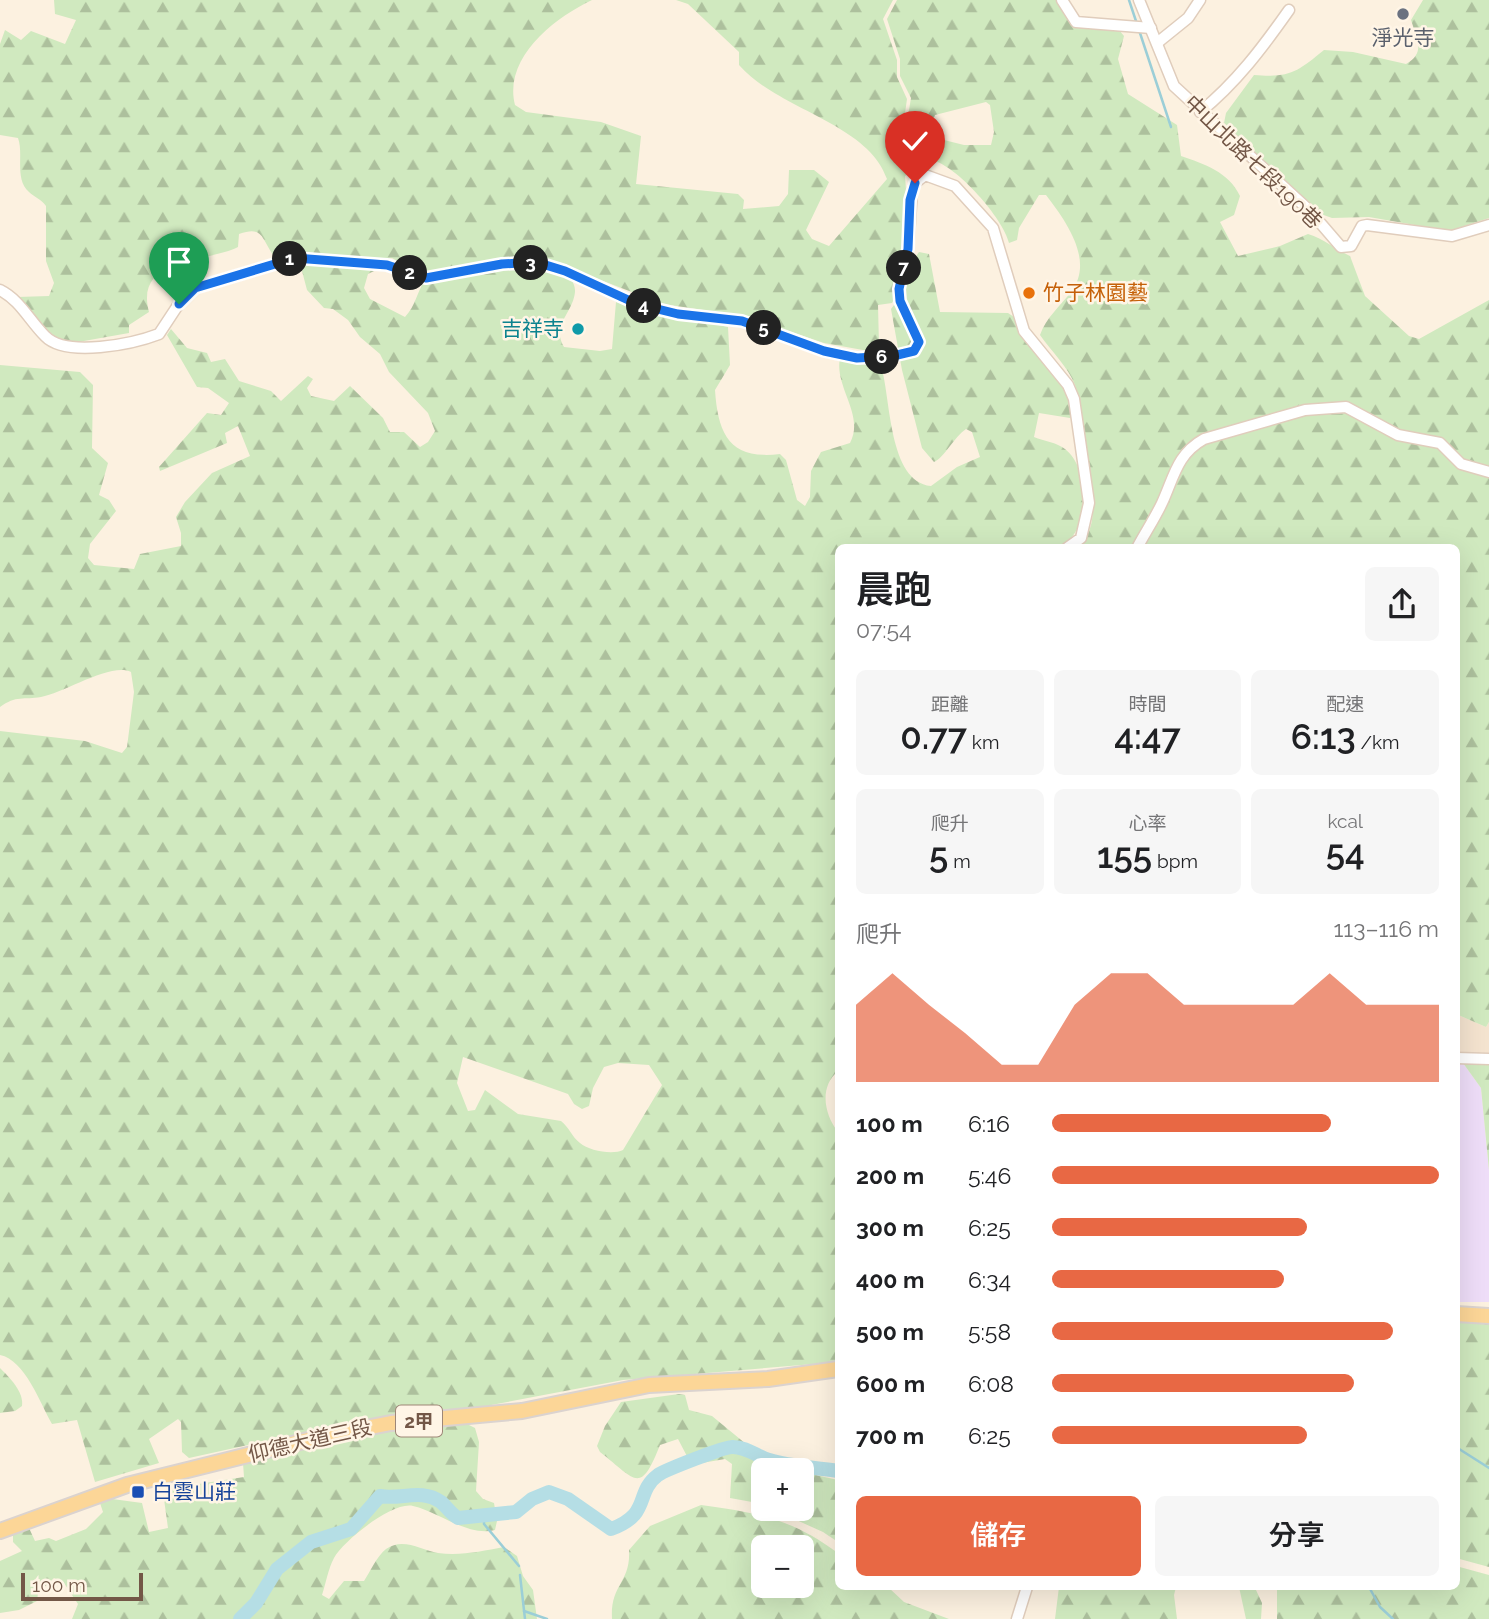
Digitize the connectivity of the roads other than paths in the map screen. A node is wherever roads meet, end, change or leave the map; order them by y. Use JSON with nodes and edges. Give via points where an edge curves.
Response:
{"nodes":[{"id":1,"x":1062,"y":0,"type":"edge"},
{"id":2,"x":1139,"y":0,"type":"edge"},
{"id":3,"x":1200,"y":0,"type":"edge"},
{"id":4,"x":1289,"y":10,"type":"dead end"},
{"id":5,"x":1151,"y":28,"type":"junction"},
{"id":6,"x":1157,"y":43,"type":"junction"},
{"id":7,"x":1200,"y":112,"type":"junction"},
{"id":8,"x":1489,"y":225,"type":"edge"},
{"id":9,"x":0,"y":290,"type":"edge"},
{"id":10,"x":1489,"y":472,"type":"edge"},
{"id":11,"x":1072,"y":544,"type":"edge"},
{"id":12,"x":1139,"y":544,"type":"edge"},
{"id":13,"x":1460,"y":1058,"type":"edge"},
{"id":14,"x":1489,"y":1059,"type":"edge"},
{"id":15,"x":1460,"y":1314,"type":"edge"},
{"id":16,"x":1489,"y":1316,"type":"edge"},
{"id":17,"x":835,"y":1369,"type":"edge"},
{"id":18,"x":0,"y":1531,"type":"edge"},
{"id":19,"x":1026,"y":1590,"type":"edge"},
{"id":20,"x":1017,"y":1619,"type":"edge"}],
"edges":[{"from":1,"to":5,"type":"street","via":[[1076,22]]},
{"from":2,"to":5,"type":"street","name":"中山北路七段190巷"},
{"from":3,"to":6,"type":"street","via":[[1188,18]]},
{"from":4,"to":7,"type":"street","via":[[1222,94]]},
{"from":5,"to":6,"type":"street","name":"中山北路七段190巷"},
{"from":6,"to":7,"type":"street","name":"中山北路七段190巷","via":[[1174,86]]},
{"from":7,"to":8,"type":"street","name":"中山北路七段190巷","via":[[1310,211],[1341,247],[1352,246],[1367,225],[1452,236]]},
{"from":9,"to":11,"type":"street","via":[[16,300],[56,345],[79,349],[159,334],[186,293],[295,258],[387,265],[426,278],[536,262],[637,304],[742,321],[824,351],[857,358],[908,353],[919,342],[899,289],[908,249],[912,191],[925,175],[946,181],[993,228],[1024,331],[1074,399],[1089,503],[1081,538]]},
{"from":10,"to":12,"type":"street","via":[[1461,464],[1440,443],[1398,435],[1346,407],[1324,406],[1204,439],[1191,447],[1169,479],[1163,501]]},
{"from":13,"to":14,"type":"street"},
{"from":15,"to":16,"type":"main road"},
{"from":17,"to":18,"type":"main road","name":"仰德大道三段","number":"2甲","via":[[768,1379],[649,1385],[522,1410],[391,1423],[127,1485]]},
{"from":19,"to":20,"type":"street"}]}
